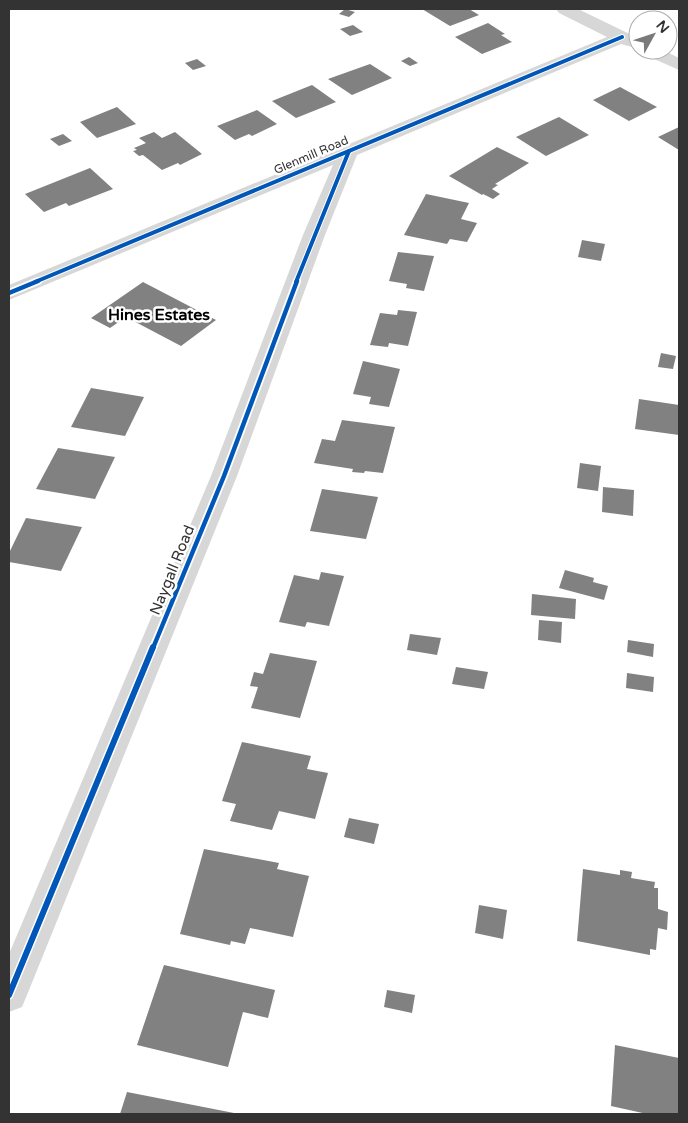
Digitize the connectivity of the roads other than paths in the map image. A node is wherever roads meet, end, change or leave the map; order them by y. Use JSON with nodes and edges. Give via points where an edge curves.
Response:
{"nodes":[{"id":1,"x":565,"y":9,"type":"edge"},
{"id":2,"x":628,"y":40,"type":"edge"},
{"id":3,"x":628,"y":42,"type":"edge"},
{"id":4,"x":349,"y":151,"type":"junction"},
{"id":5,"x":9,"y":293,"type":"edge"},
{"id":6,"x":9,"y":995,"type":"edge"}],
"edges":[{"from":1,"to":2,"type":"street"},
{"from":3,"to":4,"type":"street","name":"Glenmill Road"},
{"from":4,"to":5,"type":"street","name":"Glenmill Road"},
{"from":4,"to":6,"type":"street","name":"Naygall Road","via":[[314,235],[224,476]]}]}
